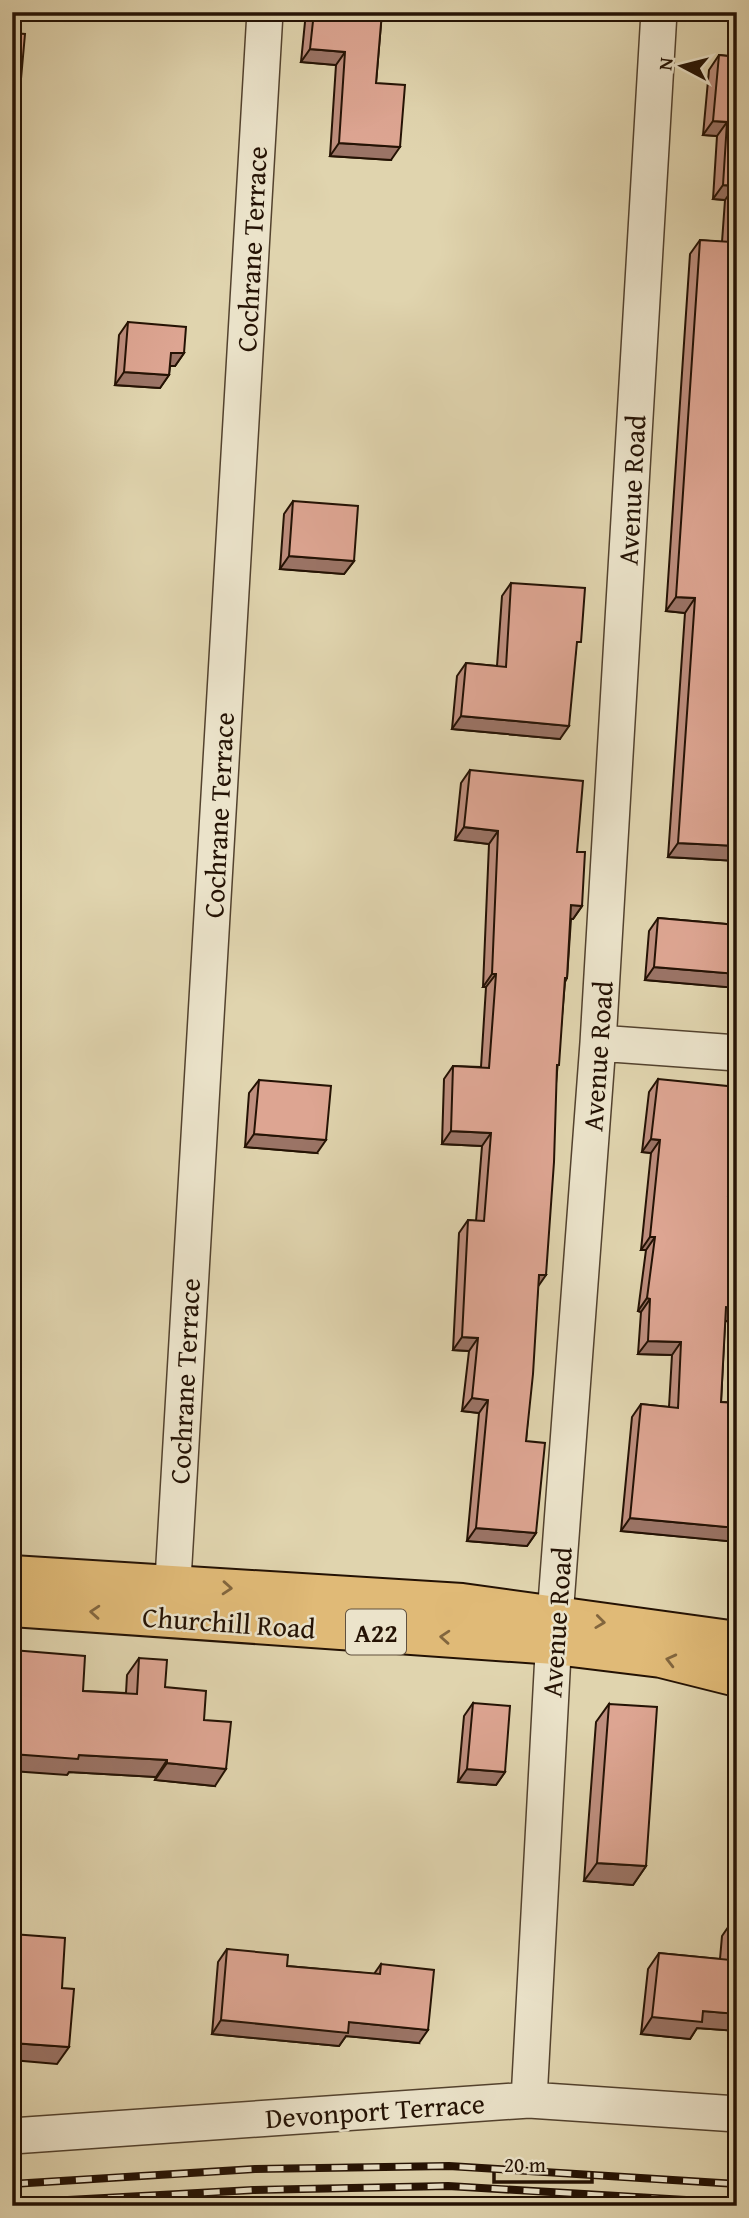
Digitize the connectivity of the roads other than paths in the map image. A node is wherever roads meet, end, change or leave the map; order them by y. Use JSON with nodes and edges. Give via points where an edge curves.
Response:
{"nodes":[{"id":1,"x":265,"y":12,"type":"edge"},
{"id":2,"x":659,"y":12,"type":"edge"},
{"id":3,"x":598,"y":1043,"type":"junction"},
{"id":4,"x":737,"y":1053,"type":"edge"},
{"id":5,"x":12,"y":1575,"type":"edge"},
{"id":6,"x":172,"y":1601,"type":"junction"},
{"id":7,"x":12,"y":1607,"type":"edge"},
{"id":8,"x":555,"y":1631,"type":"junction"},
{"id":9,"x":737,"y":1641,"type":"edge"},
{"id":10,"x":737,"y":1678,"type":"edge"},
{"id":11,"x":529,"y":2099,"type":"junction"},
{"id":12,"x":737,"y":2114,"type":"edge"},
{"id":13,"x":12,"y":2136,"type":"edge"}],
"edges":[{"from":1,"to":6,"type":"street","name":"Cochrane Terrace"},
{"from":2,"to":3,"type":"street","name":"Avenue Road"},
{"from":3,"to":4,"type":"street"},
{"from":3,"to":8,"type":"street","name":"Avenue Road"},
{"from":5,"to":6,"type":"main road","name":"Churchill Road","number":"A22"},
{"from":6,"to":7,"type":"main road","name":"Churchill Road","number":"A22","one_way":true},
{"from":6,"to":8,"type":"main road","name":"Churchill Road","number":"A22"},
{"from":8,"to":9,"type":"main road","name":"Churchill Road","number":"A22","one_way":true},
{"from":10,"to":8,"type":"main road","name":"Churchill Road","number":"A22","one_way":true},
{"from":8,"to":11,"type":"street","name":"Avenue Road"},
{"from":11,"to":12,"type":"street","name":"Devonport Terrace"},
{"from":11,"to":13,"type":"street","name":"Devonport Terrace"}]}
